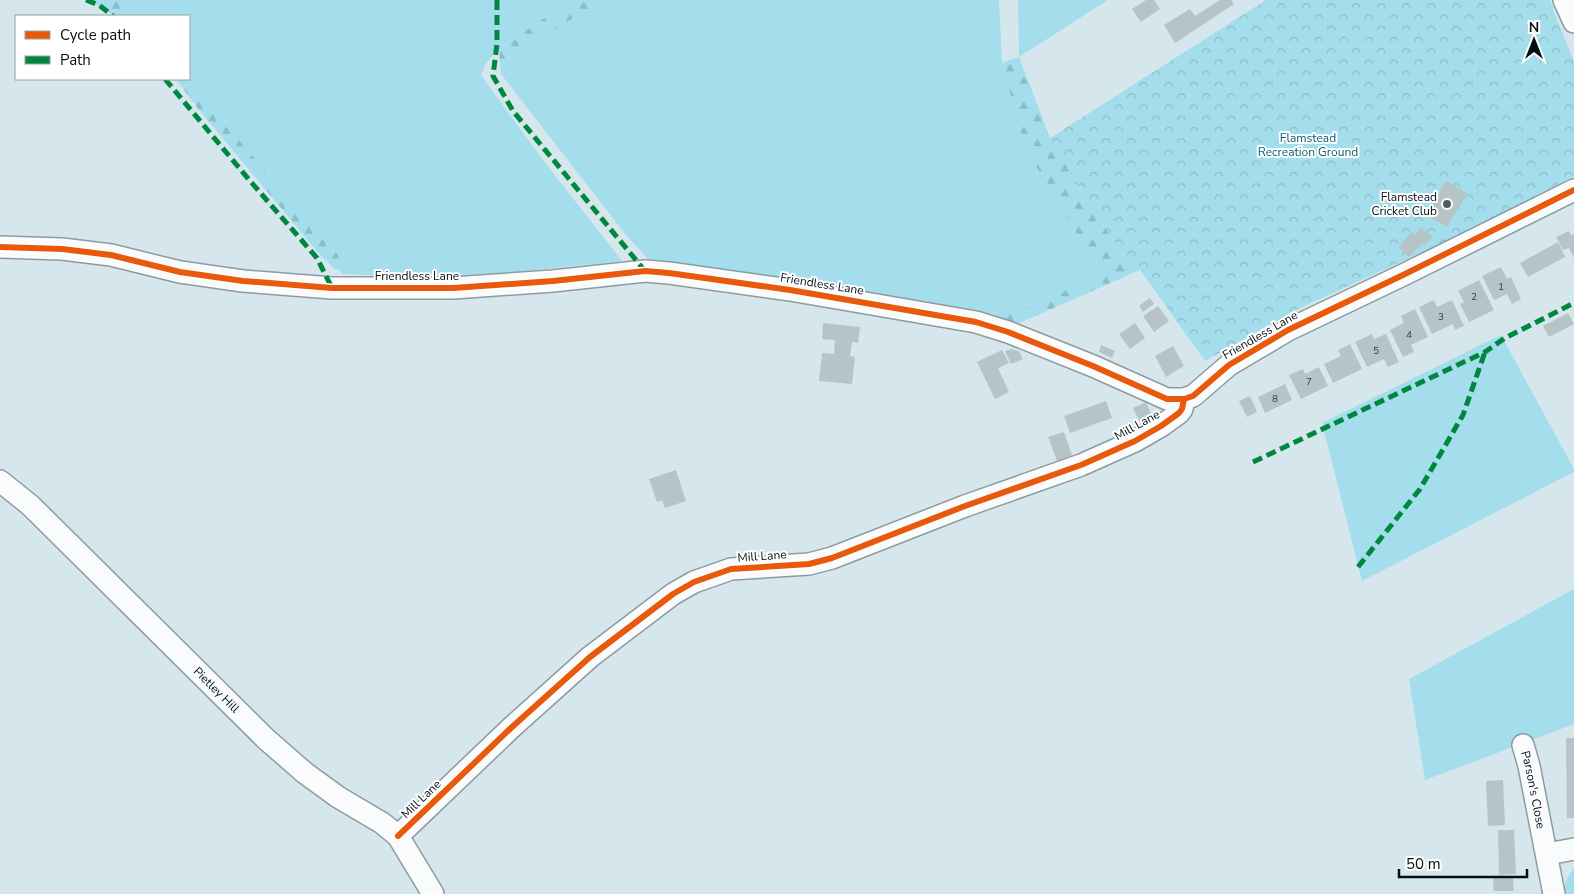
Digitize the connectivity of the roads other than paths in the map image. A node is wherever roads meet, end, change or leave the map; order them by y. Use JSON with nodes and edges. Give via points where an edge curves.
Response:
{"nodes":[{"id":1,"x":1564,"y":0,"type":"edge"},
{"id":2,"x":1574,"y":22,"type":"edge"},
{"id":3,"x":1574,"y":190,"type":"edge"},
{"id":4,"x":0,"y":247,"type":"edge"},
{"id":5,"x":1184,"y":400,"type":"junction"},
{"id":6,"x":0,"y":481,"type":"edge"},
{"id":7,"x":1523,"y":745,"type":"dead end"},
{"id":8,"x":398,"y":836,"type":"junction"},
{"id":9,"x":1574,"y":849,"type":"edge"},
{"id":10,"x":1547,"y":854,"type":"junction"},
{"id":11,"x":433,"y":894,"type":"edge"},
{"id":12,"x":1554,"y":894,"type":"edge"}],
"edges":[{"from":1,"to":2,"type":"street"},
{"from":3,"to":5,"type":"street","name":"Friendless Lane","via":[[1288,330],[1229,365],[1200,391]]},
{"from":4,"to":5,"type":"street","name":"Friendless Lane","via":[[111,255],[180,272],[332,288],[453,288],[645,271],[669,273],[976,322],[1093,366],[1167,399]]},
{"from":5,"to":8,"type":"street","name":"Mill Lane","via":[[1178,413],[1135,441],[1080,465],[832,558],[809,564],[731,570],[694,582],[673,594],[590,657]]},
{"from":6,"to":8,"type":"street","name":"Pietley Hill","via":[[30,505],[266,739],[338,798]]},
{"from":7,"to":10,"type":"street","name":"Parson's Close"},
{"from":8,"to":11,"type":"street","name":"Pietley Hill"},
{"from":9,"to":10,"type":"street"},
{"from":10,"to":12,"type":"street","name":"Parson's Close"}]}
